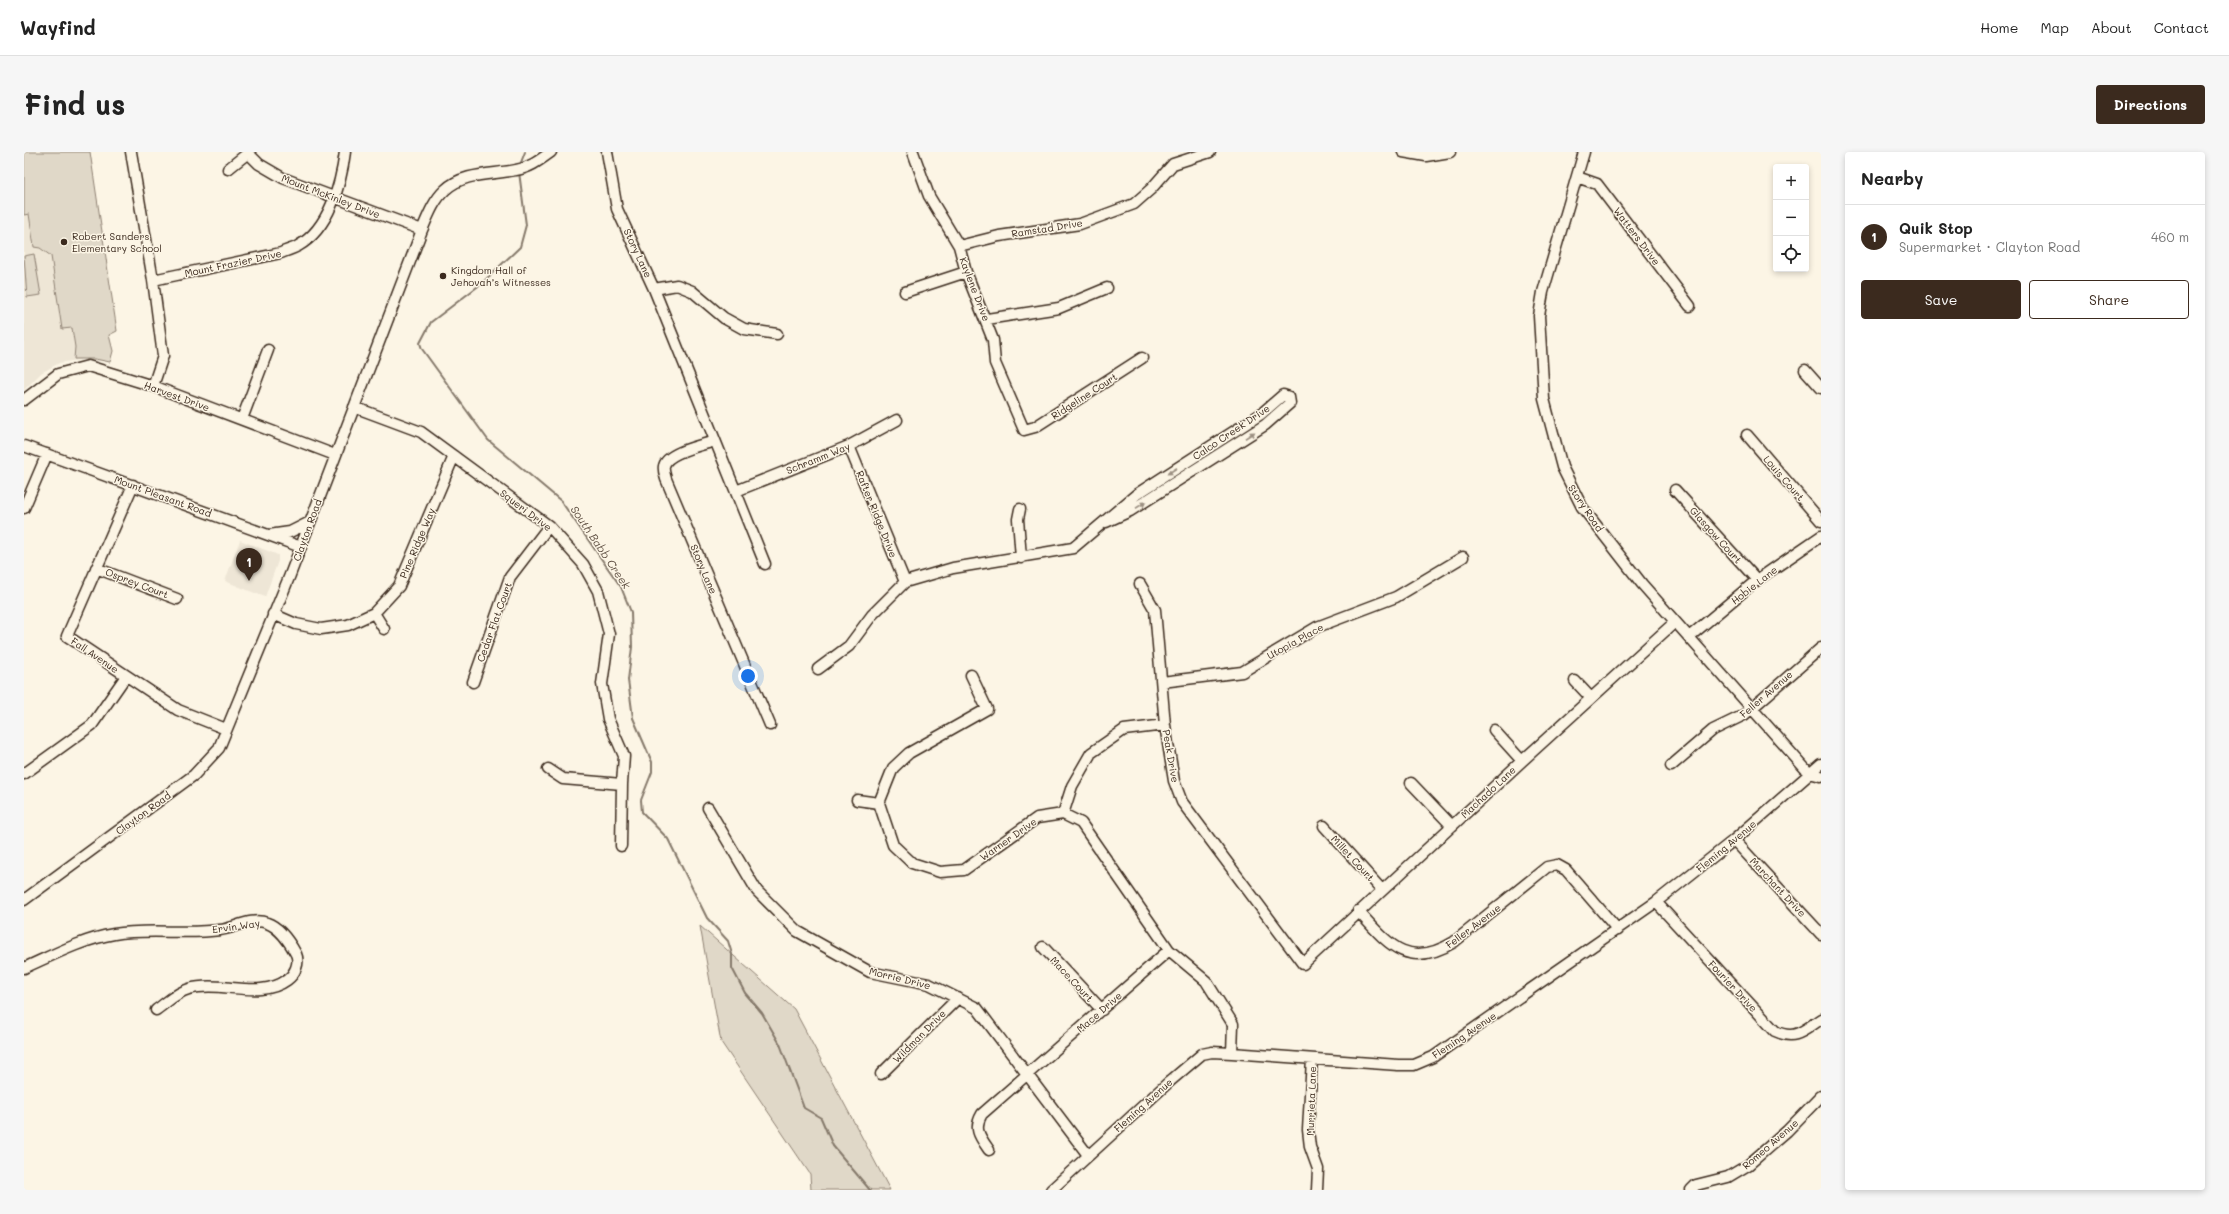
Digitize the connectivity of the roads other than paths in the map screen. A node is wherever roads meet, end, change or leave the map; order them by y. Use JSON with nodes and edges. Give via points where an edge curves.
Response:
{"nodes":[{"id":1,"x":131,"y":152,"type":"edge"},
{"id":2,"x":345,"y":152,"type":"edge"},
{"id":3,"x":551,"y":152,"type":"edge"},
{"id":4,"x":607,"y":152,"type":"edge"},
{"id":5,"x":913,"y":152,"type":"edge"},
{"id":6,"x":1210,"y":152,"type":"edge"},
{"id":7,"x":1403,"y":152,"type":"edge"},
{"id":8,"x":1450,"y":152,"type":"edge"},
{"id":9,"x":1584,"y":152,"type":"edge"},
{"id":10,"x":247,"y":153,"type":"edge"},
{"id":11,"x":228,"y":169,"type":"dead end"},
{"id":12,"x":1577,"y":177,"type":"junction"},
{"id":13,"x":333,"y":197,"type":"junction"},
{"id":14,"x":422,"y":230,"type":"junction"},
{"id":15,"x":959,"y":246,"type":"junction"},
{"id":16,"x":966,"y":272,"type":"junction"},
{"id":17,"x":153,"y":280,"type":"junction"},
{"id":18,"x":1107,"y":288,"type":"dead end"},
{"id":19,"x":654,"y":289,"type":"junction"},
{"id":20,"x":905,"y":292,"type":"dead end"},
{"id":21,"x":1690,"y":306,"type":"dead end"},
{"id":22,"x":986,"y":319,"type":"junction"},
{"id":23,"x":777,"y":334,"type":"dead end"},
{"id":24,"x":268,"y":350,"type":"dead end"},
{"id":25,"x":1142,"y":358,"type":"dead end"},
{"id":26,"x":1805,"y":370,"type":"dead end"},
{"id":27,"x":153,"y":386,"type":"junction"},
{"id":28,"x":1821,"y":388,"type":"edge"},
{"id":29,"x":24,"y":400,"type":"edge"},
{"id":30,"x":354,"y":407,"type":"junction"},
{"id":31,"x":242,"y":419,"type":"junction"},
{"id":32,"x":897,"y":420,"type":"dead end"},
{"id":33,"x":1024,"y":430,"type":"joint"},
{"id":34,"x":1747,"y":435,"type":"dead end"},
{"id":35,"x":715,"y":441,"type":"junction"},
{"id":36,"x":24,"y":446,"type":"edge"},
{"id":37,"x":849,"y":446,"type":"junction"},
{"id":38,"x":47,"y":454,"type":"junction"},
{"id":39,"x":335,"y":455,"type":"junction"},
{"id":40,"x":454,"y":456,"type":"junction"},
{"id":41,"x":133,"y":485,"type":"junction"},
{"id":42,"x":1676,"y":490,"type":"dead end"},
{"id":43,"x":736,"y":491,"type":"junction"},
{"id":44,"x":24,"y":508,"type":"edge"},
{"id":45,"x":1020,"y":509,"type":"dead end"},
{"id":46,"x":1821,"y":521,"type":"edge"},
{"id":47,"x":310,"y":522,"type":"junction"},
{"id":48,"x":1106,"y":522,"type":"junction"},
{"id":49,"x":550,"y":526,"type":"junction"},
{"id":50,"x":268,"y":535,"type":"junction"},
{"id":51,"x":1821,"y":536,"type":"edge"},
{"id":52,"x":301,"y":547,"type":"junction"},
{"id":53,"x":1463,"y":557,"type":"dead end"},
{"id":54,"x":1021,"y":558,"type":"junction"},
{"id":55,"x":765,"y":564,"type":"dead end"},
{"id":56,"x":96,"y":568,"type":"junction"},
{"id":57,"x":1757,"y":580,"type":"junction"},
{"id":58,"x":905,"y":582,"type":"junction"},
{"id":59,"x":1140,"y":584,"type":"dead end"},
{"id":60,"x":177,"y":599,"type":"dead end"},
{"id":61,"x":374,"y":613,"type":"junction"},
{"id":62,"x":273,"y":614,"type":"junction"},
{"id":63,"x":1675,"y":622,"type":"junction"},
{"id":64,"x":384,"y":629,"type":"dead end"},
{"id":65,"x":1689,"y":637,"type":"junction"},
{"id":66,"x":1821,"y":648,"type":"edge"},
{"id":67,"x":818,"y":669,"type":"dead end"},
{"id":68,"x":971,"y":675,"type":"dead end"},
{"id":69,"x":126,"y":676,"type":"junction"},
{"id":70,"x":1575,"y":681,"type":"dead end"},
{"id":71,"x":473,"y":682,"type":"dead end"},
{"id":72,"x":1162,"y":682,"type":"junction"},
{"id":73,"x":1591,"y":698,"type":"junction"},
{"id":74,"x":1751,"y":707,"type":"junction"},
{"id":75,"x":770,"y":725,"type":"dead end"},
{"id":76,"x":1165,"y":725,"type":"junction"},
{"id":77,"x":226,"y":729,"type":"junction"},
{"id":78,"x":1494,"y":730,"type":"dead end"},
{"id":79,"x":1522,"y":760,"type":"junction"},
{"id":80,"x":1821,"y":764,"type":"edge"},
{"id":81,"x":1671,"y":766,"type":"dead end"},
{"id":82,"x":548,"y":769,"type":"dead end"},
{"id":83,"x":1809,"y":773,"type":"junction"},
{"id":84,"x":24,"y":774,"type":"edge"},
{"id":85,"x":1821,"y":776,"type":"edge"},
{"id":86,"x":1411,"y":783,"type":"dead end"},
{"id":87,"x":622,"y":784,"type":"junction"},
{"id":88,"x":857,"y":800,"type":"dead end"},
{"id":89,"x":880,"y":803,"type":"junction"},
{"id":90,"x":708,"y":808,"type":"dead end"},
{"id":91,"x":1063,"y":814,"type":"junction"},
{"id":92,"x":1324,"y":826,"type":"dead end"},
{"id":93,"x":1452,"y":826,"type":"junction"},
{"id":94,"x":1734,"y":840,"type":"junction"},
{"id":95,"x":621,"y":846,"type":"dead end"},
{"id":96,"x":1382,"y":890,"type":"junction"},
{"id":97,"x":24,"y":900,"type":"edge"},
{"id":98,"x":1656,"y":902,"type":"junction"},
{"id":99,"x":1358,"y":911,"type":"junction"},
{"id":100,"x":1618,"y":930,"type":"junction"},
{"id":101,"x":1821,"y":934,"type":"edge"},
{"id":102,"x":1042,"y":947,"type":"dead end"},
{"id":103,"x":1169,"y":950,"type":"junction"},
{"id":104,"x":1303,"y":964,"type":"joint"},
{"id":105,"x":24,"y":968,"type":"edge"},
{"id":106,"x":958,"y":998,"type":"junction"},
{"id":107,"x":156,"y":1010,"type":"dead end"},
{"id":108,"x":1102,"y":1010,"type":"junction"},
{"id":109,"x":1821,"y":1019,"type":"edge"},
{"id":110,"x":1232,"y":1053,"type":"junction"},
{"id":111,"x":1312,"y":1059,"type":"junction"},
{"id":112,"x":881,"y":1074,"type":"dead end"},
{"id":113,"x":1029,"y":1074,"type":"junction"},
{"id":114,"x":1821,"y":1096,"type":"edge"},
{"id":115,"x":989,"y":1150,"type":"dead end"},
{"id":116,"x":1088,"y":1155,"type":"junction"},
{"id":117,"x":1051,"y":1190,"type":"edge"},
{"id":118,"x":1316,"y":1190,"type":"edge"},
{"id":119,"x":1691,"y":1190,"type":"edge"}],
"edges":[{"from":1,"to":17,"type":"street"},
{"from":2,"to":13,"type":"street","name":"Mount Frazier Drive"},
{"from":3,"to":14,"type":"street","name":"Clayton Road","via":[[527,167],[472,177],[451,185],[437,200]]},
{"from":4,"to":19,"type":"street","name":"Story Lane","via":[[617,209]]},
{"from":5,"to":15,"type":"street","name":"Kaylene Drive","via":[[929,196]]},
{"from":6,"to":15,"type":"street","name":"Ramstad Drive","via":[[1173,164],[1134,204],[1080,224],[999,236]]},
{"from":7,"to":8,"type":"street","via":[[1426,156]]},
{"from":9,"to":12,"type":"street","name":"Story Road"},
{"from":10,"to":11,"type":"street"},
{"from":10,"to":13,"type":"street","name":"Mount McKinley Drive","via":[[259,164],[283,178]]},
{"from":12,"to":21,"type":"street","name":"Watters Drive","via":[[1597,184]]},
{"from":12,"to":63,"type":"street","name":"Story Road","via":[[1543,292],[1539,316],[1543,386],[1548,418],[1562,467],[1575,495],[1642,584]]},
{"from":13,"to":14,"type":"street","name":"Mount McKinley Drive"},
{"from":13,"to":17,"type":"street","name":"Mount Frazier Drive","via":[[321,224],[299,246],[281,253]]},
{"from":14,"to":30,"type":"street","name":"Clayton Road"},
{"from":15,"to":16,"type":"street","name":"Kaylene Drive"},
{"from":16,"to":20,"type":"street"},
{"from":16,"to":22,"type":"street","name":"Kaylene Drive"},
{"from":17,"to":27,"type":"street","via":[[163,356]]},
{"from":18,"to":22,"type":"street","via":[[1059,308]]},
{"from":19,"to":23,"type":"street","via":[[682,287],[692,291],[724,318],[744,329]]},
{"from":19,"to":35,"type":"street","name":"Story Lane"},
{"from":22,"to":33,"type":"street","name":"Kaylene Drive","via":[[993,340],[995,363]]},
{"from":24,"to":31,"type":"street"},
{"from":25,"to":33,"type":"street","name":"Ridgeline Court","via":[[1036,427]]},
{"from":26,"to":28,"type":"street"},
{"from":27,"to":29,"type":"street","name":"Harvest Drive","via":[[88,366],[58,374]]},
{"from":27,"to":31,"type":"street","name":"Harvest Drive"},
{"from":30,"to":39,"type":"street","name":"Clayton Road"},
{"from":30,"to":40,"type":"street","name":"Squeri Drive","via":[[421,432]]},
{"from":31,"to":39,"type":"street","name":"Harvest Drive"},
{"from":32,"to":37,"type":"street","name":"Schramm Way"},
{"from":34,"to":46,"type":"street","name":"Louis Court"},
{"from":35,"to":43,"type":"street","name":"Story Lane"},
{"from":35,"to":75,"type":"street","name":"Story Lane","via":[[675,454],[667,460],[664,470]]},
{"from":36,"to":38,"type":"street","name":"Mount Pleasant Road"},
{"from":37,"to":43,"type":"street","name":"Schramm Way"},
{"from":37,"to":58,"type":"street","name":"Rafter Ridge Drive"},
{"from":38,"to":41,"type":"street","name":"Mount Pleasant Road"},
{"from":38,"to":44,"type":"street"},
{"from":39,"to":47,"type":"street","name":"Clayton Road"},
{"from":40,"to":49,"type":"street","name":"Squeri Drive"},
{"from":40,"to":61,"type":"street","name":"Pine Ridge Way","via":[[399,586]]},
{"from":41,"to":50,"type":"street","name":"Mount Pleasant Road"},
{"from":41,"to":56,"type":"street","name":"Fall Avenue"},
{"from":42,"to":57,"type":"street","name":"Glasgow Court"},
{"from":43,"to":55,"type":"street","name":"Story Lane"},
{"from":45,"to":54,"type":"street","via":[[1018,519]]},
{"from":47,"to":50,"type":"street","via":[[290,532]]},
{"from":47,"to":52,"type":"street","name":"Clayton Road"},
{"from":48,"to":48,"type":"street","name":"Calco Creek Drive","one_way":true,"via":[[1130,511],[1265,425],[1290,403],[1289,397],[1283,395],[1261,414],[1137,494]]},
{"from":48,"to":54,"type":"street","name":"Calco Creek Drive","via":[[1073,548]]},
{"from":49,"to":71,"type":"street","name":"Cedar Flat Court","via":[[510,577]]},
{"from":49,"to":87,"type":"street","name":"Squeri Drive","via":[[584,564],[598,591],[609,634],[602,684],[608,719],[624,756]]},
{"from":50,"to":52,"type":"street","name":"Mount Pleasant Road"},
{"from":51,"to":57,"type":"street","name":"Hobie Lane"},
{"from":52,"to":62,"type":"street","name":"Clayton Road"},
{"from":53,"to":72,"type":"street","name":"Utopia Place","via":[[1396,597],[1317,627],[1242,672]]},
{"from":54,"to":58,"type":"street","name":"Calco Creek Drive","via":[[953,568]]},
{"from":56,"to":60,"type":"street","name":"Osprey Court"},
{"from":56,"to":69,"type":"street","name":"Fall Avenue","via":[[67,636]]},
{"from":57,"to":65,"type":"street","name":"Hobie Lane"},
{"from":58,"to":67,"type":"street","name":"Calco Creek Drive","via":[[872,615],[849,646]]},
{"from":59,"to":72,"type":"street","name":"Peak Drive","via":[[1155,610]]},
{"from":61,"to":62,"type":"street","name":"Pine Ridge Way","via":[[348,625],[321,629],[296,624]]},
{"from":61,"to":64,"type":"street"},
{"from":62,"to":77,"type":"street","name":"Clayton Road"},
{"from":63,"to":65,"type":"street","name":"Story Road"},
{"from":63,"to":73,"type":"street","name":"Machado Lane"},
{"from":65,"to":74,"type":"street","name":"Story Road"},
{"from":66,"to":74,"type":"street","name":"Feller Avenue"},
{"from":68,"to":89,"type":"street","via":[[987,709],[909,753],[893,768]]},
{"from":69,"to":77,"type":"street","name":"Fall Avenue","via":[[178,710]]},
{"from":69,"to":84,"type":"street","via":[[92,725]]},
{"from":70,"to":73,"type":"street"},
{"from":72,"to":76,"type":"street","name":"Peak Drive"},
{"from":73,"to":79,"type":"street","name":"Machado Lane"},
{"from":74,"to":81,"type":"street","name":"Feller Avenue","via":[[1744,715],[1713,730]]},
{"from":74,"to":83,"type":"street","name":"Story Road"},
{"from":76,"to":91,"type":"street","via":[[1124,730],[1092,753],[1072,786]]},
{"from":76,"to":104,"type":"street","name":"Peak Drive","via":[[1174,781],[1182,802]]},
{"from":77,"to":97,"type":"street","name":"Clayton Road","via":[[219,748],[194,775]]},
{"from":78,"to":79,"type":"street"},
{"from":79,"to":93,"type":"street","name":"Machado Lane"},
{"from":80,"to":83,"type":"street","name":"Fleming Avenue"},
{"from":82,"to":87,"type":"street","via":[[564,779]]},
{"from":83,"to":85,"type":"street"},
{"from":83,"to":94,"type":"street","name":"Fleming Avenue"},
{"from":86,"to":93,"type":"street"},
{"from":87,"to":95,"type":"street","name":"Squeri Drive"},
{"from":88,"to":89,"type":"street"},
{"from":89,"to":91,"type":"street","name":"Warner Drive","via":[[893,845],[912,864],[940,872],[964,870],[1037,818]]},
{"from":90,"to":106,"type":"street","name":"Morrie Drive","via":[[757,891],[797,931],[870,972],[929,984]]},
{"from":91,"to":103,"type":"street","via":[[1081,823]]},
{"from":92,"to":96,"type":"street","name":"Millet Court"},
{"from":93,"to":96,"type":"street","name":"Machado Lane"},
{"from":94,"to":98,"type":"street","name":"Fleming Avenue"},
{"from":94,"to":101,"type":"street","name":"Marchant Drive"},
{"from":96,"to":99,"type":"street","name":"Machado Lane"},
{"from":98,"to":100,"type":"street","name":"Fleming Avenue"},
{"from":98,"to":109,"type":"street","name":"Fourier Drive","via":[[1775,1031],[1784,1035],[1796,1035]]},
{"from":99,"to":100,"type":"street","name":"Feller Avenue","via":[[1392,946],[1405,952],[1422,955],[1439,951],[1454,942],[1547,867],[1557,865],[1566,870]]},
{"from":99,"to":104,"type":"street","name":"Machado Lane"},
{"from":100,"to":111,"type":"street","name":"Fleming Avenue","via":[[1433,1057],[1414,1065]]},
{"from":102,"to":108,"type":"street","name":"Mace Court"},
{"from":103,"to":108,"type":"street","name":"Mace Drive"},
{"from":103,"to":110,"type":"street","via":[[1206,981],[1233,1024]]},
{"from":105,"to":107,"type":"street","name":"Ervin Way","via":[[73,946],[114,934],[138,931],[220,930],[259,922],[274,927],[290,943],[297,956],[295,970],[287,980],[267,988],[189,989]]},
{"from":106,"to":112,"type":"street","name":"Wildman Drive"},
{"from":106,"to":113,"type":"street","name":"Morrie Drive","via":[[977,1008]]},
{"from":108,"to":113,"type":"street","name":"Mace Drive"},
{"from":110,"to":111,"type":"street","name":"Fleming Avenue"},
{"from":110,"to":116,"type":"street","name":"Fleming Avenue","via":[[1202,1054]]},
{"from":111,"to":118,"type":"street","name":"Murrieta Lane","via":[[1308,1130],[1310,1147],[1318,1169]]},
{"from":113,"to":115,"type":"street","name":"Mace Drive","via":[[982,1114],[977,1122],[979,1134]]},
{"from":113,"to":116,"type":"street","name":"Morrie Drive"},
{"from":114,"to":119,"type":"street","name":"Romeo Avenue","via":[[1787,1131],[1748,1165],[1728,1177],[1696,1185]]},
{"from":116,"to":117,"type":"street","name":"Fleming Avenue"}]}
